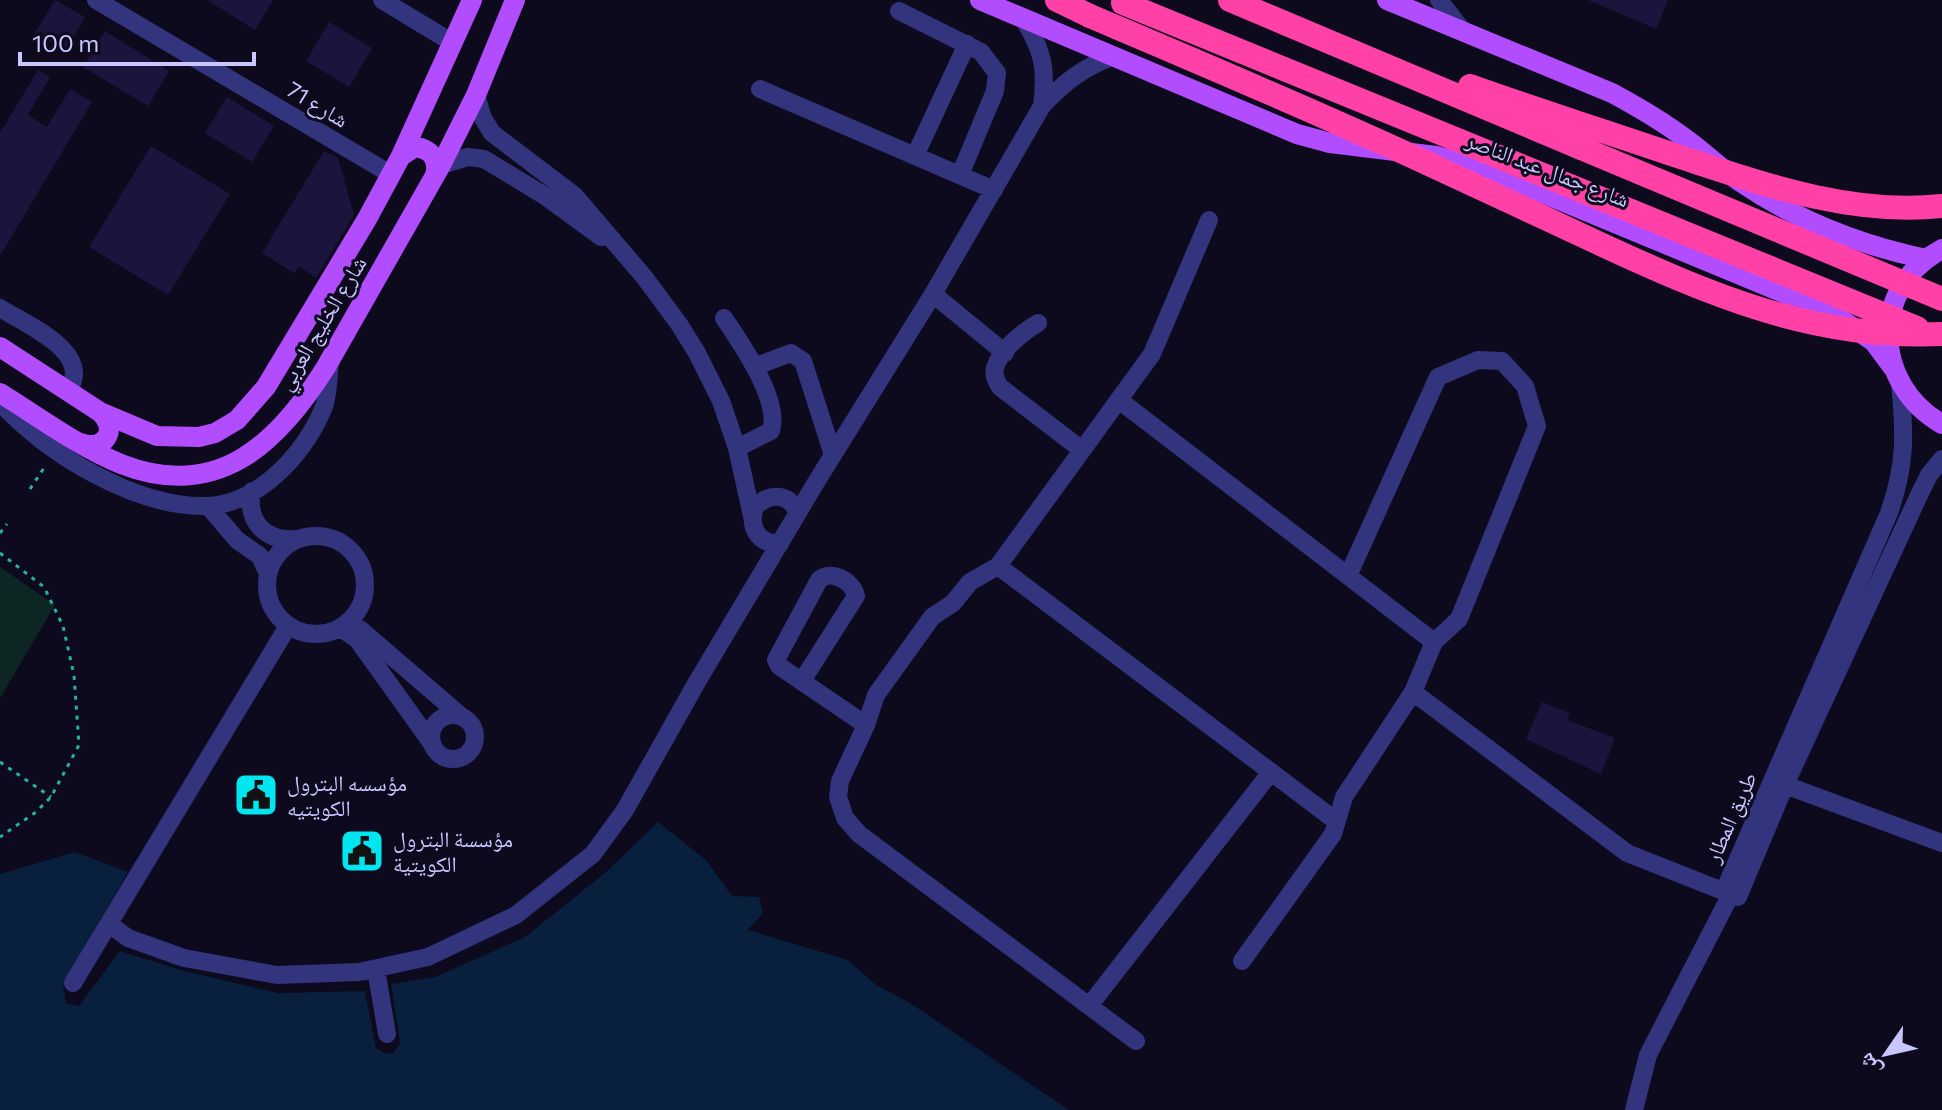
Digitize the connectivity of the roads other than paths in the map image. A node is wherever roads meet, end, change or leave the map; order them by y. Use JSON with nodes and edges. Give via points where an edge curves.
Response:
{"nodes":[{"id":1,"x":96,"y":0,"type":"edge"},
{"id":2,"x":382,"y":0,"type":"edge"},
{"id":3,"x":472,"y":0,"type":"edge"},
{"id":4,"x":507,"y":0,"type":"edge"},
{"id":5,"x":515,"y":0,"type":"edge"},
{"id":6,"x":980,"y":0,"type":"edge"},
{"id":7,"x":1057,"y":0,"type":"edge"},
{"id":8,"x":1230,"y":0,"type":"edge"},
{"id":9,"x":1387,"y":0,"type":"edge"},
{"id":10,"x":1439,"y":0,"type":"edge"},
{"id":11,"x":1120,"y":1,"type":"edge"},
{"id":12,"x":899,"y":11,"type":"dead end"},
{"id":13,"x":1023,"y":18,"type":"junction"},
{"id":14,"x":504,"y":24,"type":"junction"},
{"id":15,"x":1463,"y":31,"type":"junction"},
{"id":16,"x":453,"y":43,"type":"junction"},
{"id":17,"x":967,"y":44,"type":"junction"},
{"id":18,"x":1114,"y":56,"type":"junction"},
{"id":19,"x":1381,"y":64,"type":"junction"},
{"id":20,"x":760,"y":89,"type":"dead end"},
{"id":21,"x":476,"y":95,"type":"junction"},
{"id":22,"x":1042,"y":106,"type":"junction"},
{"id":23,"x":498,"y":138,"type":"junction"},
{"id":24,"x":401,"y":156,"type":"junction"},
{"id":25,"x":915,"y":156,"type":"junction"},
{"id":26,"x":484,"y":159,"type":"junction"},
{"id":27,"x":438,"y":170,"type":"junction"},
{"id":28,"x":392,"y":175,"type":"junction"},
{"id":29,"x":960,"y":175,"type":"junction"},
{"id":30,"x":994,"y":190,"type":"junction"},
{"id":31,"x":1942,"y":206,"type":"edge"},
{"id":32,"x":1209,"y":220,"type":"dead end"},
{"id":33,"x":1934,"y":254,"type":"edge"},
{"id":34,"x":632,"y":262,"type":"junction"},
{"id":35,"x":933,"y":294,"type":"junction"},
{"id":36,"x":1942,"y":299,"type":"edge"},
{"id":37,"x":0,"y":308,"type":"edge"},
{"id":38,"x":724,"y":318,"type":"dead end"},
{"id":39,"x":1038,"y":323,"type":"dead end"},
{"id":40,"x":1942,"y":336,"type":"edge"},
{"id":41,"x":0,"y":347,"type":"edge"},
{"id":42,"x":1005,"y":353,"type":"junction"},
{"id":43,"x":330,"y":361,"type":"junction"},
{"id":44,"x":756,"y":366,"type":"junction"},
{"id":45,"x":1897,"y":376,"type":"junction"},
{"id":46,"x":68,"y":391,"type":"junction"},
{"id":47,"x":0,"y":393,"type":"edge"},
{"id":48,"x":1119,"y":400,"type":"junction"},
{"id":49,"x":0,"y":402,"type":"edge"},
{"id":50,"x":100,"y":412,"type":"junction"},
{"id":51,"x":1942,"y":424,"type":"edge"},
{"id":52,"x":81,"y":443,"type":"junction"},
{"id":53,"x":737,"y":448,"type":"junction"},
{"id":54,"x":1082,"y":450,"type":"junction"},
{"id":55,"x":833,"y":455,"type":"junction"},
{"id":56,"x":1942,"y":459,"type":"edge"},
{"id":57,"x":744,"y":480,"type":"junction"},
{"id":58,"x":815,"y":484,"type":"junction"},
{"id":59,"x":252,"y":491,"type":"junction"},
{"id":60,"x":775,"y":496,"type":"junction"},
{"id":61,"x":208,"y":506,"type":"junction"},
{"id":62,"x":798,"y":512,"type":"junction"},
{"id":63,"x":752,"y":516,"type":"junction"},
{"id":64,"x":296,"y":539,"type":"junction"},
{"id":65,"x":780,"y":544,"type":"junction"},
{"id":66,"x":998,"y":566,"type":"junction"},
{"id":67,"x":268,"y":574,"type":"junction"},
{"id":68,"x":1348,"y":576,"type":"junction"},
{"id":69,"x":348,"y":622,"type":"junction"},
{"id":70,"x":288,"y":626,"type":"junction"},
{"id":71,"x":1434,"y":642,"type":"junction"},
{"id":72,"x":807,"y":673,"type":"junction"},
{"id":73,"x":1413,"y":692,"type":"junction"},
{"id":74,"x":461,"y":716,"type":"junction"},
{"id":75,"x":866,"y":725,"type":"junction"},
{"id":76,"x":433,"y":745,"type":"junction"},
{"id":77,"x":1271,"y":772,"type":"junction"},
{"id":78,"x":1785,"y":785,"type":"junction"},
{"id":79,"x":1336,"y":821,"type":"junction"},
{"id":80,"x":1942,"y":843,"type":"edge"},
{"id":81,"x":1727,"y":893,"type":"junction"},
{"id":82,"x":109,"y":924,"type":"junction"},
{"id":83,"x":1242,"y":961,"type":"dead end"},
{"id":84,"x":376,"y":969,"type":"junction"},
{"id":85,"x":73,"y":983,"type":"dead end"},
{"id":86,"x":1089,"y":1006,"type":"junction"},
{"id":87,"x":387,"y":1034,"type":"dead end"},
{"id":88,"x":1136,"y":1041,"type":"dead end"},
{"id":89,"x":1634,"y":1110,"type":"edge"}],
"edges":[{"from":1,"to":28,"type":"street","name":"شارع 71"},
{"from":2,"to":16,"type":"street"},
{"from":3,"to":16,"type":"main road","name":"شارع الخليج العربي"},
{"from":4,"to":14,"type":"main road"},
{"from":5,"to":14,"type":"main road","name":"شارع الخليج العربي"},
{"from":6,"to":13,"type":"main road","name":"شارع جمال عبد الناصر"},
{"from":7,"to":40,"type":"highway","bridge":true,"via":[[1312,110],[1667,275],[1758,310],[1846,329]]},
{"from":8,"to":19,"type":"highway","name":"شارع جمال عبد الناصر"},
{"from":9,"to":15,"type":"main road"},
{"from":10,"to":15,"type":"street"},
{"from":11,"to":40,"type":"highway","name":"شارع جمال عبد الناصر","bridge":true},
{"from":12,"to":17,"type":"street"},
{"from":13,"to":18,"type":"main road","name":"شارع جمال عبد الناصر"},
{"from":13,"to":22,"type":"street","via":[[1039,45],[1046,75]]},
{"from":14,"to":21,"type":"main road","name":"شارع الخليج العربي"},
{"from":15,"to":33,"type":"main road","via":[[1639,107],[1738,180],[1814,224],[1868,245]]},
{"from":16,"to":24,"type":"main road","name":"شارع الخليج العربي"},
{"from":17,"to":25,"type":"street"},
{"from":17,"to":29,"type":"street","via":[[994,66],[998,83]]},
{"from":18,"to":22,"type":"street","via":[[1086,66]]},
{"from":18,"to":45,"type":"main road","name":"شارع جمال عبد الناصر","via":[[1313,140],[1436,156],[1504,176],[1832,313],[1874,342]]},
{"from":19,"to":31,"type":"highway","bridge":true,"via":[[1470,86],[1781,189],[1852,205]]},
{"from":19,"to":36,"type":"highway","name":"شارع جمال عبد الناصر","bridge":true},
{"from":20,"to":25,"type":"street"},
{"from":21,"to":23,"type":"street","via":[[483,118]]},
{"from":21,"to":27,"type":"main road","name":"شارع الخليج العربي"},
{"from":22,"to":30,"type":"street"},
{"from":23,"to":26,"type":"street"},
{"from":23,"to":34,"type":"street","via":[[575,196]]},
{"from":24,"to":27,"type":"main road","via":[[415,147],[431,152]]},
{"from":24,"to":28,"type":"main road","name":"شارع الخليج العربي"},
{"from":25,"to":29,"type":"street"},
{"from":26,"to":27,"type":"street","via":[[468,157]]},
{"from":26,"to":34,"type":"street","via":[[545,196]]},
{"from":27,"to":43,"type":"main road","name":"شارع الخليج العربي"},
{"from":28,"to":50,"type":"main road","name":"شارع الخليج العربي","via":[[283,361],[237,420],[215,433],[182,439],[157,436]]},
{"from":29,"to":30,"type":"street"},
{"from":30,"to":35,"type":"street"},
{"from":32,"to":48,"type":"street","via":[[1152,354]]},
{"from":33,"to":45,"type":"main road","via":[[1905,281],[1892,309],[1888,339]]},
{"from":34,"to":53,"type":"street","via":[[697,353]]},
{"from":35,"to":42,"type":"street"},
{"from":35,"to":55,"type":"street"},
{"from":37,"to":46,"type":"street","via":[[67,351],[75,367]]},
{"from":38,"to":44,"type":"street"},
{"from":39,"to":42,"type":"street"},
{"from":41,"to":46,"type":"main road","name":"شارع الخليج العربي"},
{"from":42,"to":54,"type":"street","via":[[994,371],[1000,387]]},
{"from":43,"to":52,"type":"main road","name":"شارع الخليج العربي","via":[[267,442],[218,469],[188,475],[144,471]]},
{"from":43,"to":59,"type":"street","via":[[324,408],[297,452]]},
{"from":44,"to":53,"type":"street","via":[[775,419],[771,431]]},
{"from":44,"to":55,"type":"street","via":[[791,353],[803,361]]},
{"from":45,"to":51,"type":"main road","name":"شارع جمال عبد الناصر","via":[[1919,408]]},
{"from":45,"to":81,"type":"street","name":"طريق المطار","via":[[1905,435],[1903,467],[1889,513]]},
{"from":46,"to":50,"type":"main road","name":"شارع الخليج العربي"},
{"from":47,"to":52,"type":"main road","name":"شارع الخليج العربي"},
{"from":48,"to":54,"type":"street"},
{"from":48,"to":68,"type":"street"},
{"from":49,"to":61,"type":"street","via":[[56,450],[102,477],[175,503]]},
{"from":50,"to":52,"type":"main road","via":[[108,419],[108,438],[100,445]]},
{"from":53,"to":57,"type":"street"},
{"from":54,"to":66,"type":"street"},
{"from":55,"to":58,"type":"street"},
{"from":56,"to":78,"type":"street","name":"طريق المطار","via":[[1920,493]]},
{"from":57,"to":60,"type":"street","via":[[754,490]]},
{"from":57,"to":63,"type":"street"},
{"from":58,"to":60,"type":"street","via":[[798,495]]},
{"from":58,"to":62,"type":"street"},
{"from":59,"to":61,"type":"street"},
{"from":59,"to":64,"type":"street","via":[[252,518],[259,528],[283,541]]},
{"from":60,"to":62,"type":"street","via":[[789,500]]},
{"from":60,"to":63,"type":"street","via":[[755,507]]},
{"from":61,"to":67,"type":"street","via":[[237,540],[260,556]]},
{"from":62,"to":65,"type":"street"},
{"from":63,"to":65,"type":"street","via":[[756,534]]},
{"from":64,"to":67,"type":"street","via":[[273,560]]},
{"from":64,"to":69,"type":"street","via":[[325,536],[359,560],[366,589]]},
{"from":65,"to":84,"type":"street","via":[[625,810],[593,854],[516,915],[428,957]]},
{"from":66,"to":75,"type":"street","via":[[970,582],[932,617],[876,695]]},
{"from":66,"to":77,"type":"street"},
{"from":67,"to":70,"type":"street","via":[[270,603]]},
{"from":68,"to":71,"type":"street"},
{"from":68,"to":71,"type":"street","via":[[1438,377],[1478,360],[1502,361],[1525,386],[1537,426],[1459,619]]},
{"from":69,"to":70,"type":"street","via":[[314,635]]},
{"from":69,"to":74,"type":"street"},
{"from":69,"to":76,"type":"street"},
{"from":70,"to":82,"type":"street"},
{"from":71,"to":73,"type":"street"},
{"from":72,"to":72,"type":"street","via":[[777,663],[776,657],[819,580],[835,576],[856,596]]},
{"from":72,"to":75,"type":"street"},
{"from":73,"to":79,"type":"street","via":[[1344,797]]},
{"from":73,"to":81,"type":"street","via":[[1627,853]]},
{"from":74,"to":76,"type":"street","via":[[437,721]]},
{"from":74,"to":76,"type":"street","via":[[473,728],[469,752],[453,759]]},
{"from":75,"to":86,"type":"street","via":[[840,781],[838,797],[845,818],[859,834]]},
{"from":77,"to":79,"type":"street"},
{"from":77,"to":86,"type":"street"},
{"from":78,"to":80,"type":"street"},
{"from":78,"to":81,"type":"street","name":"طريق المطار","via":[[1738,897]]},
{"from":79,"to":83,"type":"street","via":[[1333,834]]},
{"from":81,"to":89,"type":"street","via":[[1648,1055]]},
{"from":82,"to":84,"type":"street","via":[[128,938],[184,958],[277,975]]},
{"from":82,"to":85,"type":"street"},
{"from":84,"to":87,"type":"street"},
{"from":86,"to":88,"type":"street"}]}
